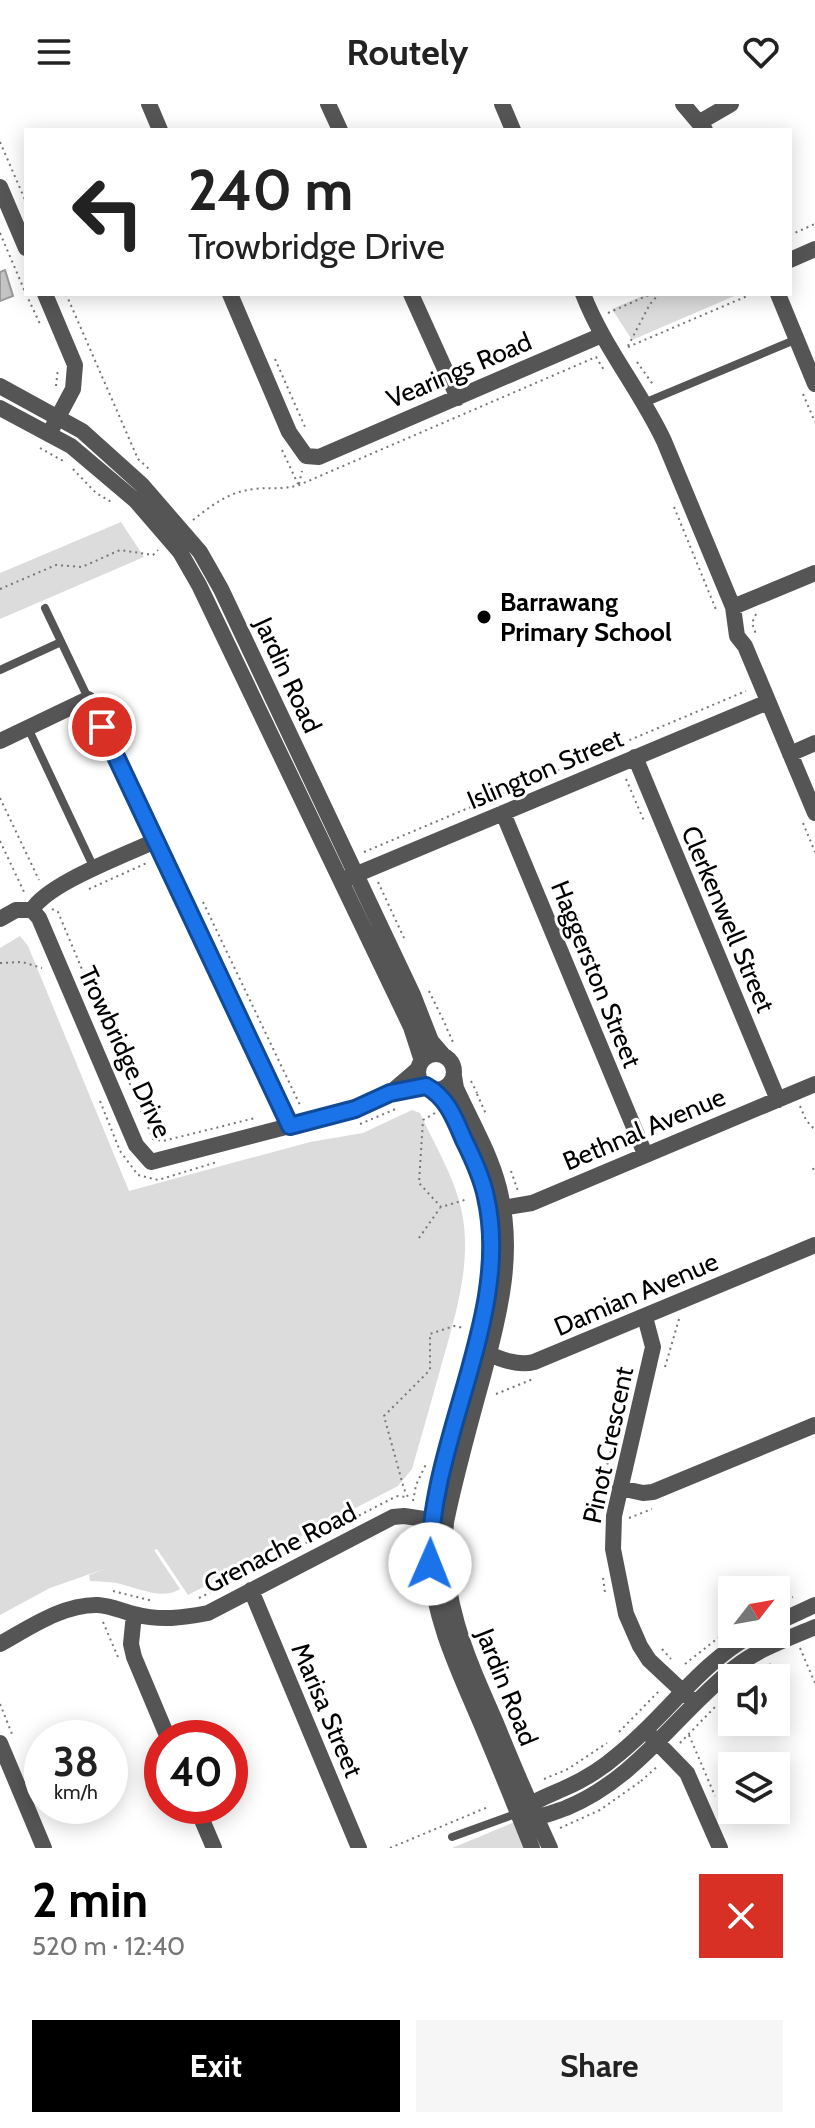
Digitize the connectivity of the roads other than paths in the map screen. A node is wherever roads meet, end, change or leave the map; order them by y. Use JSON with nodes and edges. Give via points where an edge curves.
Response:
{"nodes":[{"id":1,"x":149,"y":104,"type":"edge"},
{"id":2,"x":328,"y":104,"type":"edge"},
{"id":3,"x":502,"y":104,"type":"edge"},
{"id":4,"x":683,"y":104,"type":"edge"},
{"id":5,"x":731,"y":104,"type":"edge"},
{"id":6,"x":702,"y":126,"type":"edge"},
{"id":7,"x":159,"y":128,"type":"edge"},
{"id":8,"x":339,"y":128,"type":"edge"},
{"id":9,"x":512,"y":128,"type":"edge"},
{"id":10,"x":0,"y":187,"type":"edge"},
{"id":11,"x":24,"y":243,"type":"edge"},
{"id":12,"x":815,"y":249,"type":"edge"},
{"id":13,"x":792,"y":259,"type":"edge"},
{"id":14,"x":46,"y":296,"type":"edge"},
{"id":15,"x":231,"y":296,"type":"edge"},
{"id":16,"x":412,"y":296,"type":"edge"},
{"id":17,"x":584,"y":296,"type":"edge"},
{"id":18,"x":779,"y":296,"type":"edge"},
{"id":19,"x":602,"y":335,"type":"junction"},
{"id":20,"x":797,"y":339,"type":"junction"},
{"id":21,"x":815,"y":384,"type":"edge"},
{"id":22,"x":0,"y":386,"type":"edge"},
{"id":23,"x":458,"y":398,"type":"junction"},
{"id":24,"x":643,"y":403,"type":"junction"},
{"id":25,"x":0,"y":408,"type":"edge"},
{"id":26,"x":58,"y":418,"type":"junction"},
{"id":27,"x":44,"y":440,"type":"junction"},
{"id":28,"x":176,"y":536,"type":"junction"},
{"id":29,"x":815,"y":573,"type":"edge"},
{"id":30,"x":45,"y":608,"type":"dead end"},
{"id":31,"x":731,"y":608,"type":"junction"},
{"id":32,"x":61,"y":642,"type":"junction"},
{"id":33,"x":0,"y":670,"type":"edge"},
{"id":34,"x":88,"y":699,"type":"junction"},
{"id":35,"x":768,"y":702,"type":"junction"},
{"id":36,"x":28,"y":727,"type":"junction"},
{"id":37,"x":0,"y":741,"type":"edge"},
{"id":38,"x":815,"y":743,"type":"edge"},
{"id":39,"x":790,"y":754,"type":"junction"},
{"id":40,"x":635,"y":757,"type":"junction"},
{"id":41,"x":503,"y":813,"type":"junction"},
{"id":42,"x":815,"y":813,"type":"edge"},
{"id":43,"x":157,"y":840,"type":"junction"},
{"id":44,"x":95,"y":869,"type":"junction"},
{"id":45,"x":349,"y":877,"type":"junction"},
{"id":46,"x":38,"y":902,"type":"junction"},
{"id":47,"x":0,"y":919,"type":"edge"},
{"id":48,"x":444,"y":1056,"type":"junction"},
{"id":49,"x":420,"y":1065,"type":"junction"},
{"id":50,"x":454,"y":1076,"type":"junction"},
{"id":51,"x":815,"y":1084,"type":"edge"},
{"id":52,"x":429,"y":1088,"type":"junction"},
{"id":53,"x":399,"y":1091,"type":"junction"},
{"id":54,"x":778,"y":1100,"type":"junction"},
{"id":55,"x":287,"y":1119,"type":"junction"},
{"id":56,"x":645,"y":1154,"type":"junction"},
{"id":57,"x":496,"y":1209,"type":"junction"},
{"id":58,"x":815,"y":1245,"type":"edge"},
{"id":59,"x":645,"y":1317,"type":"junction"},
{"id":60,"x":481,"y":1351,"type":"junction"},
{"id":61,"x":815,"y":1425,"type":"edge"},
{"id":62,"x":620,"y":1488,"type":"junction"},
{"id":63,"x":438,"y":1521,"type":"junction"},
{"id":64,"x":251,"y":1590,"type":"junction"},
{"id":65,"x":808,"y":1608,"type":"edge"},
{"id":66,"x":134,"y":1614,"type":"junction"},
{"id":67,"x":814,"y":1636,"type":"edge"},
{"id":68,"x":0,"y":1644,"type":"edge"},
{"id":69,"x":729,"y":1648,"type":"edge"},
{"id":70,"x":676,"y":1684,"type":"junction"},
{"id":71,"x":695,"y":1703,"type":"junction"},
{"id":72,"x":160,"y":1720,"type":"edge"},
{"id":73,"x":644,"y":1730,"type":"junction"},
{"id":74,"x":0,"y":1743,"type":"edge"},
{"id":75,"x":664,"y":1748,"type":"junction"},
{"id":76,"x":528,"y":1811,"type":"junction"},
{"id":77,"x":204,"y":1824,"type":"edge"},
{"id":78,"x":452,"y":1837,"type":"dead end"},
{"id":79,"x":44,"y":1848,"type":"edge"},
{"id":80,"x":214,"y":1848,"type":"edge"},
{"id":81,"x":359,"y":1848,"type":"edge"},
{"id":82,"x":532,"y":1848,"type":"edge"},
{"id":83,"x":550,"y":1848,"type":"edge"},
{"id":84,"x":720,"y":1848,"type":"edge"}],
"edges":[{"from":1,"to":7,"type":"street"},
{"from":2,"to":8,"type":"street"},
{"from":3,"to":9,"type":"street"},
{"from":4,"to":6,"type":"street"},
{"from":5,"to":6,"type":"street"},
{"from":10,"to":11,"type":"street"},
{"from":12,"to":13,"type":"street"},
{"from":14,"to":26,"type":"street","via":[[75,365],[73,389]]},
{"from":15,"to":23,"type":"street","name":"Vearings Road","via":[[289,432],[306,456],[319,457]]},
{"from":16,"to":23,"type":"street"},
{"from":17,"to":19,"type":"street"},
{"from":18,"to":20,"type":"street"},
{"from":19,"to":23,"type":"street","name":"Vearings Road"},
{"from":19,"to":24,"type":"street"},
{"from":20,"to":21,"type":"street"},
{"from":20,"to":24,"type":"lane"},
{"from":22,"to":26,"type":"street","name":"Jardin Road"},
{"from":24,"to":31,"type":"street","via":[[664,441]]},
{"from":25,"to":27,"type":"street","name":"Jardin Road"},
{"from":26,"to":27,"type":"street"},
{"from":26,"to":28,"type":"street","name":"Jardin Road","via":[[82,431],[142,485]]},
{"from":27,"to":28,"type":"street","name":"Jardin Road","via":[[71,446]]},
{"from":28,"to":45,"type":"street","name":"Jardin Road","via":[[200,552],[221,589]]},
{"from":29,"to":31,"type":"street"},
{"from":30,"to":32,"type":"lane"},
{"from":31,"to":35,"type":"street","via":[[737,636]]},
{"from":32,"to":33,"type":"lane"},
{"from":32,"to":34,"type":"lane"},
{"from":34,"to":36,"type":"street"},
{"from":34,"to":43,"type":"street"},
{"from":35,"to":39,"type":"street"},
{"from":35,"to":40,"type":"street","name":"Islington Street"},
{"from":36,"to":37,"type":"street"},
{"from":36,"to":44,"type":"lane"},
{"from":38,"to":39,"type":"street"},
{"from":39,"to":42,"type":"street"},
{"from":40,"to":41,"type":"street","name":"Islington Street"},
{"from":40,"to":54,"type":"street","name":"Clerkenwell Street"},
{"from":41,"to":45,"type":"street","name":"Islington Street"},
{"from":41,"to":56,"type":"street","name":"Haggerston Street"},
{"from":43,"to":44,"type":"street"},
{"from":43,"to":55,"type":"street"},
{"from":44,"to":46,"type":"street"},
{"from":45,"to":48,"type":"street","name":"Jardin Road","via":[[413,995],[429,1037]]},
{"from":45,"to":49,"type":"street","name":"Jardin Road","via":[[411,1027]]},
{"from":46,"to":47,"type":"street"},
{"from":46,"to":55,"type":"street","name":"Trowbridge Drive","via":[[39,918],[136,1145],[151,1162]]},
{"from":48,"to":49,"type":"street","via":[[434,1054]]},
{"from":48,"to":50,"type":"street"},
{"from":49,"to":52,"type":"street","via":[[420,1079]]},
{"from":49,"to":53,"type":"street","name":"Trowbridge Drive"},
{"from":50,"to":52,"type":"street","via":[[448,1085]]},
{"from":50,"to":57,"type":"street","name":"Jardin Road","via":[[494,1170]]},
{"from":51,"to":54,"type":"street","name":"Bethnal Avenue"},
{"from":52,"to":53,"type":"street","name":"Trowbridge Drive"},
{"from":52,"to":57,"type":"street","name":"Jardin Road","via":[[449,1107]]},
{"from":53,"to":55,"type":"street","name":"Trowbridge Drive","via":[[355,1109]]},
{"from":54,"to":56,"type":"street","name":"Bethnal Avenue"},
{"from":56,"to":57,"type":"street","name":"Bethnal Avenue","via":[[532,1203]]},
{"from":57,"to":60,"type":"street","name":"Jardin Road","via":[[508,1246],[506,1277]]},
{"from":58,"to":59,"type":"street","name":"Damian Avenue"},
{"from":59,"to":60,"type":"street","name":"Damian Avenue","via":[[526,1365]]},
{"from":59,"to":62,"type":"street","name":"Pinot Crescent","via":[[653,1347]]},
{"from":60,"to":63,"type":"street","name":"Jardin Road"},
{"from":61,"to":62,"type":"street","via":[[653,1492]]},
{"from":62,"to":70,"type":"street","name":"Pinot Crescent","via":[[613,1549],[626,1614],[644,1653]]},
{"from":63,"to":64,"type":"street","name":"Grenache Road","via":[[393,1517]]},
{"from":63,"to":76,"type":"street","name":"Jardin Road","via":[[455,1623]]},
{"from":64,"to":66,"type":"street","name":"Grenache Road","via":[[208,1613],[177,1619]]},
{"from":64,"to":81,"type":"street","name":"Marisa Street"},
{"from":65,"to":67,"type":"street"},
{"from":66,"to":68,"type":"street","name":"Grenache Road","via":[[96,1605],[77,1607]]},
{"from":66,"to":72,"type":"street","via":[[134,1657]]},
{"from":67,"to":71,"type":"street","via":[[757,1653]]},
{"from":69,"to":70,"type":"street"},
{"from":70,"to":71,"type":"street","name":"Pinot Crescent"},
{"from":70,"to":73,"type":"street"},
{"from":71,"to":75,"type":"street"},
{"from":73,"to":75,"type":"street"},
{"from":73,"to":76,"type":"street","via":[[599,1770]]},
{"from":74,"to":79,"type":"street"},
{"from":75,"to":76,"type":"street","via":[[595,1794],[553,1813]]},
{"from":75,"to":84,"type":"street","via":[[687,1773]]},
{"from":76,"to":78,"type":"lane"},
{"from":76,"to":82,"type":"street","name":"Jardin Road"},
{"from":76,"to":83,"type":"street","name":"Jardin Road"},
{"from":77,"to":80,"type":"street"}]}
